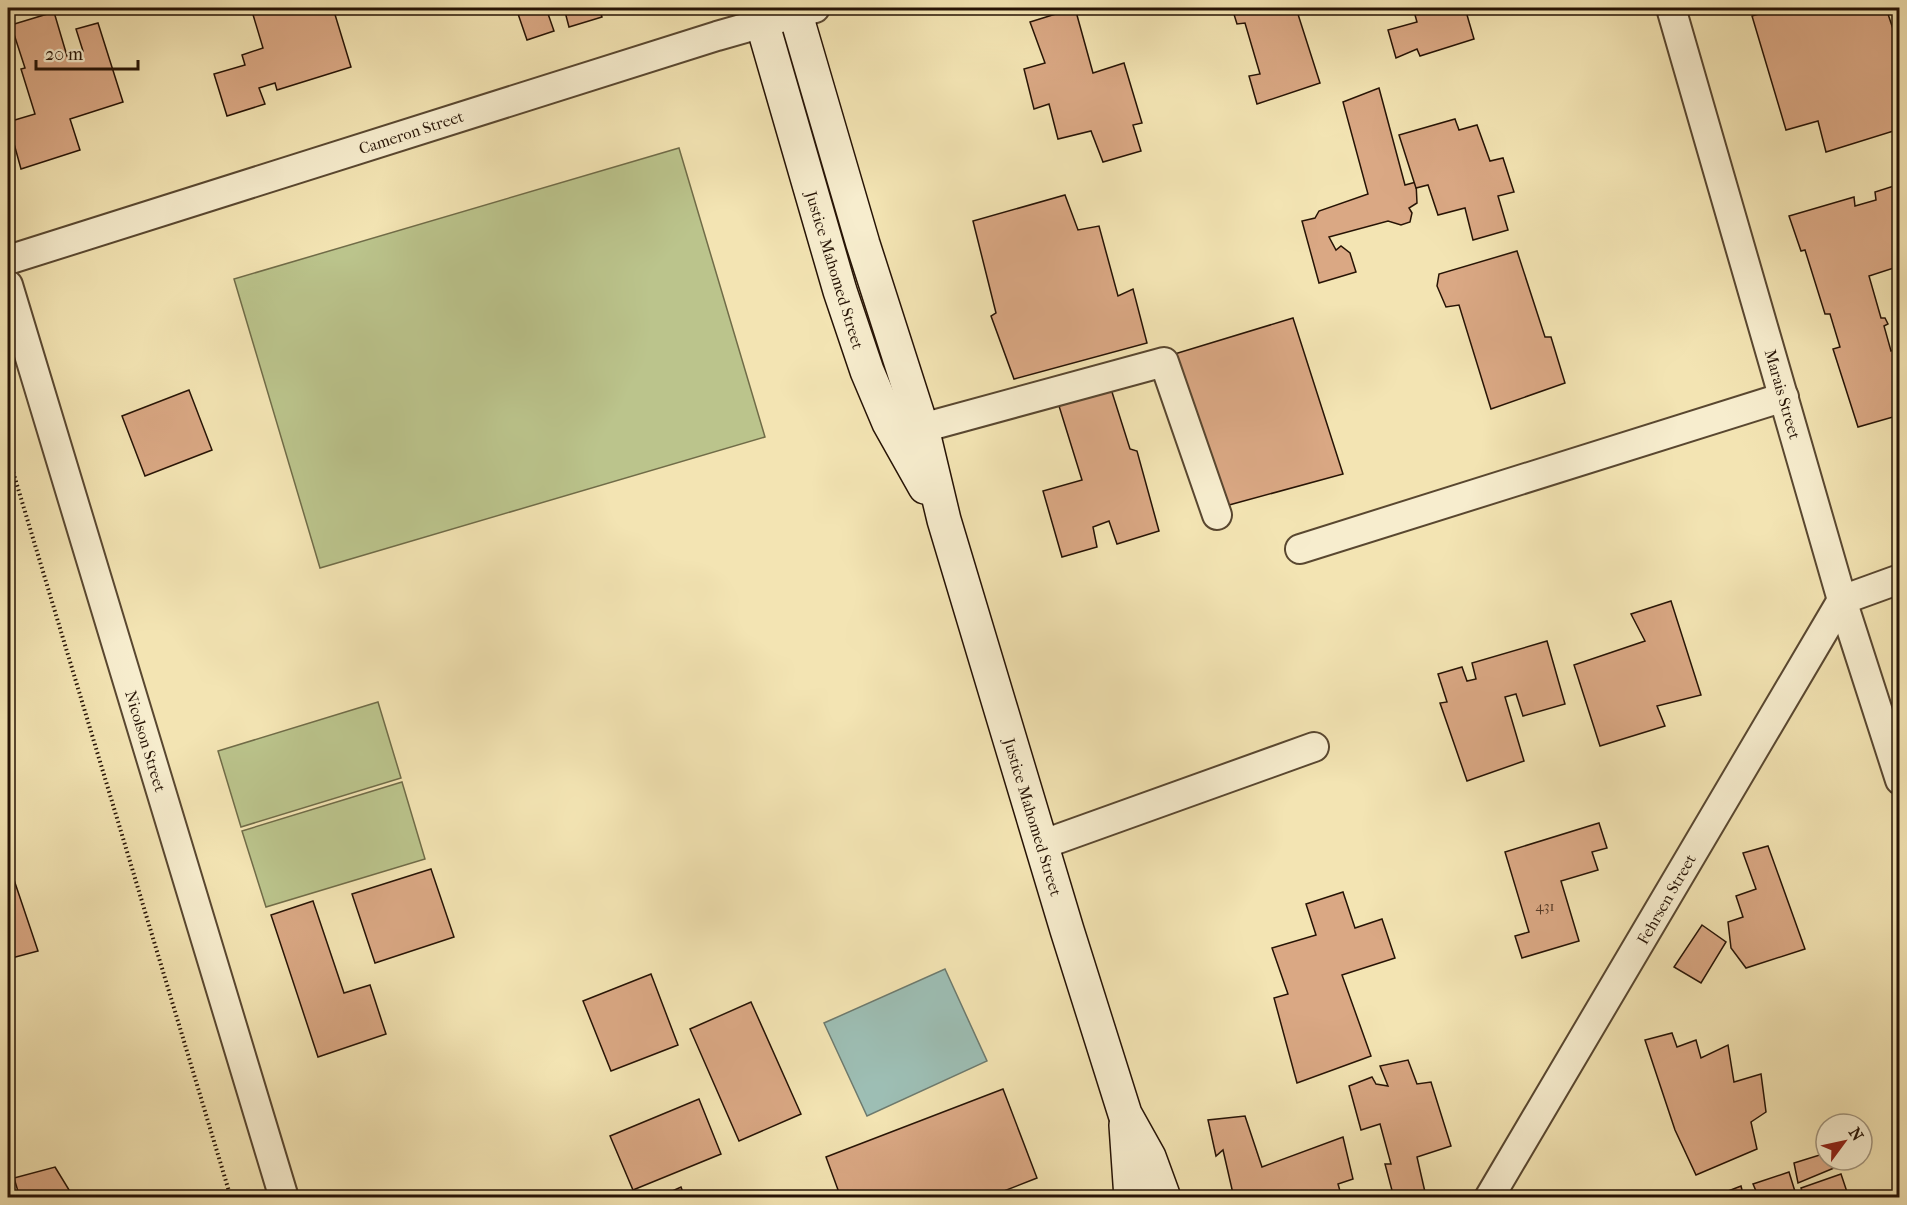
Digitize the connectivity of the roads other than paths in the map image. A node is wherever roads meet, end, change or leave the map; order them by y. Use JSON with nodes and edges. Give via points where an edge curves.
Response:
{"nodes":[{"id":1,"x":1671,"y":8,"type":"edge"},
{"id":2,"x":801,"y":10,"type":"edge"},
{"id":3,"x":760,"y":16,"type":"edge"},
{"id":4,"x":8,"y":260,"type":"edge"},
{"id":5,"x":8,"y":285,"type":"edge"},
{"id":6,"x":1784,"y":397,"type":"junction"},
{"id":7,"x":922,"y":428,"type":"junction"},
{"id":8,"x":1217,"y":515,"type":"dead end"},
{"id":9,"x":944,"y":520,"type":"junction"},
{"id":10,"x":1300,"y":549,"type":"dead end"},
{"id":11,"x":1899,"y":579,"type":"edge"},
{"id":12,"x":1842,"y":600,"type":"junction"},
{"id":13,"x":1314,"y":747,"type":"dead end"},
{"id":14,"x":1899,"y":780,"type":"edge"},
{"id":15,"x":1041,"y":845,"type":"junction"},
{"id":16,"x":1125,"y":1114,"type":"junction"},
{"id":17,"x":284,"y":1197,"type":"edge"},
{"id":18,"x":1131,"y":1197,"type":"edge"},
{"id":19,"x":1164,"y":1197,"type":"edge"},
{"id":20,"x":1489,"y":1197,"type":"edge"}],
"edges":[{"from":1,"to":6,"type":"street","name":"Marais Street"},
{"from":2,"to":3,"type":"street","name":"Cameron Street"},
{"from":2,"to":7,"type":"main road","name":"Justice Mahomed Street","via":[[863,244]]},
{"from":3,"to":4,"type":"street","name":"Cameron Street"},
{"from":3,"to":9,"type":"main road","name":"Justice Mahomed Street","via":[[867,371],[889,423]]},
{"from":5,"to":17,"type":"street","name":"Nicolson Street"},
{"from":6,"to":10,"type":"street"},
{"from":6,"to":12,"type":"street","name":"Marais Street"},
{"from":7,"to":8,"type":"street","via":[[1164,362]]},
{"from":7,"to":9,"type":"main road","name":"Justice Mahomed Street"},
{"from":9,"to":15,"type":"main road","name":"Justice Mahomed Street"},
{"from":11,"to":12,"type":"street"},
{"from":12,"to":14,"type":"street","name":"Marais Street"},
{"from":12,"to":20,"type":"street","name":"Fehrsen Street"},
{"from":13,"to":15,"type":"street"},
{"from":15,"to":16,"type":"main road","name":"Justice Mahomed Street"},
{"from":16,"to":18,"type":"main road","name":"Justice Mahomed Street"},
{"from":16,"to":19,"type":"main road","name":"Justice Mahomed Street","via":[[1149,1157]]}]}
